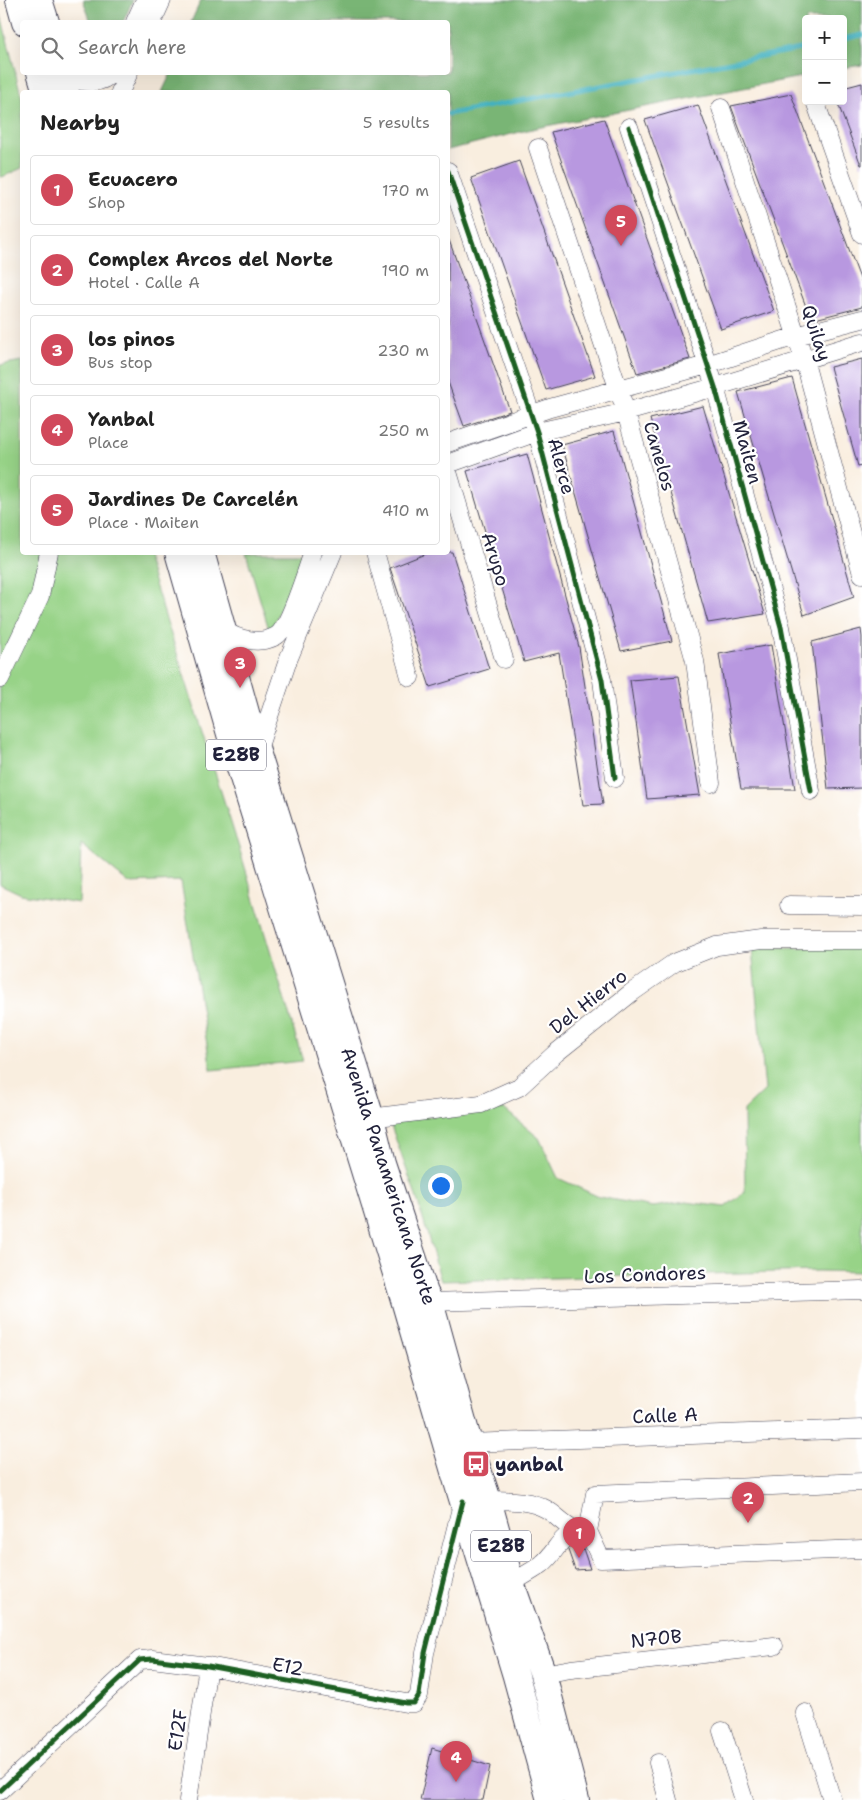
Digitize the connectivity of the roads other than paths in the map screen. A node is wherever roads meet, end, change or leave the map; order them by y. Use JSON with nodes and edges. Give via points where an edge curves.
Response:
{"nodes":[{"id":1,"x":19,"y":0,"type":"edge"},
{"id":2,"x":39,"y":0,"type":"edge"},
{"id":3,"x":145,"y":0,"type":"edge"},
{"id":4,"x":162,"y":0,"type":"edge"},
{"id":5,"x":25,"y":20,"type":"edge"},
{"id":6,"x":45,"y":20,"type":"edge"},
{"id":7,"x":136,"y":20,"type":"edge"},
{"id":8,"x":153,"y":20,"type":"edge"},
{"id":9,"x":110,"y":75,"type":"edge"},
{"id":10,"x":128,"y":75,"type":"edge"},
{"id":11,"x":55,"y":81,"type":"edge"},
{"id":12,"x":121,"y":90,"type":"edge"},
{"id":13,"x":816,"y":105,"type":"edge"},
{"id":14,"x":721,"y":108,"type":"dead end"},
{"id":15,"x":629,"y":127,"type":"dead end"},
{"id":16,"x":538,"y":148,"type":"dead end"},
{"id":17,"x":450,"y":177,"type":"edge"},
{"id":18,"x":862,"y":234,"type":"edge"},
{"id":19,"x":862,"y":319,"type":"edge"},
{"id":20,"x":796,"y":336,"type":"junction"},
{"id":21,"x":862,"y":342,"type":"edge"},
{"id":22,"x":804,"y":359,"type":"junction"},
{"id":23,"x":707,"y":365,"type":"junction"},
{"id":24,"x":715,"y":387,"type":"junction"},
{"id":25,"x":618,"y":389,"type":"junction"},
{"id":26,"x":626,"y":412,"type":"junction"},
{"id":27,"x":532,"y":414,"type":"junction"},
{"id":28,"x":537,"y":432,"type":"junction"},
{"id":29,"x":450,"y":442,"type":"edge"},
{"id":30,"x":450,"y":463,"type":"edge"},
{"id":31,"x":450,"y":479,"type":"edge"},
{"id":32,"x":48,"y":555,"type":"edge"},
{"id":33,"x":179,"y":555,"type":"edge"},
{"id":34,"x":203,"y":555,"type":"edge"},
{"id":35,"x":312,"y":555,"type":"edge"},
{"id":36,"x":332,"y":555,"type":"edge"},
{"id":37,"x":376,"y":555,"type":"edge"},
{"id":38,"x":862,"y":574,"type":"edge"},
{"id":39,"x":224,"y":630,"type":"junction"},
{"id":40,"x":504,"y":659,"type":"dead end"},
{"id":41,"x":410,"y":677,"type":"dead end"},
{"id":42,"x":0,"y":679,"type":"edge"},
{"id":43,"x":257,"y":752,"type":"junction"},
{"id":44,"x":615,"y":778,"type":"dead end"},
{"id":45,"x":711,"y":783,"type":"dead end"},
{"id":46,"x":810,"y":791,"type":"dead end"},
{"id":47,"x":789,"y":905,"type":"dead end"},
{"id":48,"x":862,"y":906,"type":"edge"},
{"id":49,"x":862,"y":940,"type":"edge"},
{"id":50,"x":360,"y":1119,"type":"junction"},
{"id":51,"x":862,"y":1290,"type":"edge"},
{"id":52,"x":430,"y":1302,"type":"junction"},
{"id":53,"x":862,"y":1429,"type":"edge"},
{"id":54,"x":469,"y":1443,"type":"junction"},
{"id":55,"x":862,"y":1482,"type":"edge"},
{"id":56,"x":476,"y":1500,"type":"junction"},
{"id":57,"x":583,"y":1531,"type":"junction"},
{"id":58,"x":862,"y":1549,"type":"edge"},
{"id":59,"x":511,"y":1583,"type":"junction"},
{"id":60,"x":774,"y":1646,"type":"dead end"},
{"id":61,"x":208,"y":1666,"type":"junction"},
{"id":62,"x":543,"y":1674,"type":"junction"},
{"id":63,"x":805,"y":1713,"type":"dead end"},
{"id":64,"x":722,"y":1731,"type":"dead end"},
{"id":65,"x":658,"y":1763,"type":"dead end"},
{"id":66,"x":0,"y":1791,"type":"edge"},
{"id":67,"x":188,"y":1800,"type":"edge"},
{"id":68,"x":550,"y":1800,"type":"edge"},
{"id":69,"x":576,"y":1800,"type":"edge"},
{"id":70,"x":668,"y":1800,"type":"edge"},
{"id":71,"x":744,"y":1800,"type":"edge"},
{"id":72,"x":832,"y":1800,"type":"edge"}],
"edges":[{"from":1,"to":5,"type":"main road"},
{"from":2,"to":6,"type":"main road"},
{"from":3,"to":7,"type":"street"},
{"from":4,"to":8,"type":"street"},
{"from":9,"to":11,"type":"street","via":[[97,83]]},
{"from":10,"to":12,"type":"street"},
{"from":13,"to":18,"type":"street"},
{"from":14,"to":20,"type":"street","name":"Quilay"},
{"from":15,"to":23,"type":"street","name":"Maiten"},
{"from":16,"to":25,"type":"street","name":"Canelos"},
{"from":17,"to":27,"type":"street","name":"Alerce"},
{"from":19,"to":20,"type":"street"},
{"from":20,"to":22,"type":"street","name":"Quilay"},
{"from":20,"to":23,"type":"street"},
{"from":21,"to":22,"type":"street"},
{"from":22,"to":24,"type":"street"},
{"from":22,"to":38,"type":"street","name":"Quilay"},
{"from":23,"to":24,"type":"street","name":"Maiten"},
{"from":23,"to":25,"type":"street"},
{"from":24,"to":26,"type":"street"},
{"from":24,"to":46,"type":"street","name":"Maiten","via":[[781,626]]},
{"from":25,"to":26,"type":"street","name":"Canelos"},
{"from":25,"to":27,"type":"street"},
{"from":26,"to":28,"type":"street"},
{"from":26,"to":45,"type":"street","name":"Canelos","via":[[695,662]]},
{"from":27,"to":28,"type":"street","name":"Alerce"},
{"from":27,"to":29,"type":"street"},
{"from":28,"to":30,"type":"street"},
{"from":28,"to":44,"type":"street","name":"Alerce","via":[[602,680]]},
{"from":31,"to":40,"type":"street","name":"Arupo"},
{"from":32,"to":42,"type":"street","via":[[40,596]]},
{"from":33,"to":50,"type":"main road","name":"Avenida Panamericana Norte","number":"E28B","via":[[236,755]]},
{"from":34,"to":39,"type":"main road","name":"Avenida Panamericana Norte","number":"E28B"},
{"from":35,"to":39,"type":"street","via":[[287,621],[277,636],[244,640]]},
{"from":36,"to":43,"type":"street","via":[[288,660]]},
{"from":37,"to":41,"type":"street"},
{"from":39,"to":43,"type":"main road","name":"Avenida Panamericana Norte","number":"E28B"},
{"from":43,"to":50,"type":"main road","name":"Avenida Panamericana Norte","number":"E28B"},
{"from":47,"to":48,"type":"street"},
{"from":49,"to":50,"type":"street","name":"Del Hierro","via":[[761,940],[717,946],[674,963],[638,988],[519,1087],[481,1104]]},
{"from":50,"to":52,"type":"main road","name":"Avenida Panamericana Norte","number":"E28B","via":[[382,1163]]},
{"from":50,"to":56,"type":"main road","name":"Avenida Panamericana Norte","number":"E28B","via":[[402,1293]]},
{"from":51,"to":52,"type":"street","name":"Los Condores"},
{"from":52,"to":54,"type":"main road","name":"Avenida Panamericana Norte","number":"E28B"},
{"from":53,"to":54,"type":"street","name":"Calle A"},
{"from":54,"to":56,"type":"main road","name":"Avenida Panamericana Norte","number":"E28B"},
{"from":55,"to":57,"type":"street","via":[[595,1494]]},
{"from":56,"to":57,"type":"street","via":[[529,1502],[547,1510],[566,1526]]},
{"from":56,"to":59,"type":"main road","name":"Avenida Panamericana Norte","number":"E28B"},
{"from":56,"to":61,"type":"street","name":"E12","via":[[425,1653],[419,1695],[414,1702]]},
{"from":56,"to":68,"type":"main road","name":"Avenida Panamericana Norte","number":"E28B","via":[[516,1676]]},
{"from":57,"to":58,"type":"street","via":[[601,1559]]},
{"from":57,"to":59,"type":"street","via":[[566,1536],[542,1564]]},
{"from":59,"to":62,"type":"main road","name":"Avenida Panamericana Norte","number":"E28B"},
{"from":60,"to":62,"type":"street","name":"N70B"},
{"from":61,"to":66,"type":"street","name":"E12","via":[[140,1660]]},
{"from":61,"to":67,"type":"street","name":"E12F"},
{"from":62,"to":69,"type":"main road","name":"Avenida Panamericana Norte","number":"E28B"},
{"from":63,"to":72,"type":"street"},
{"from":64,"to":71,"type":"street"},
{"from":65,"to":70,"type":"street"}]}
